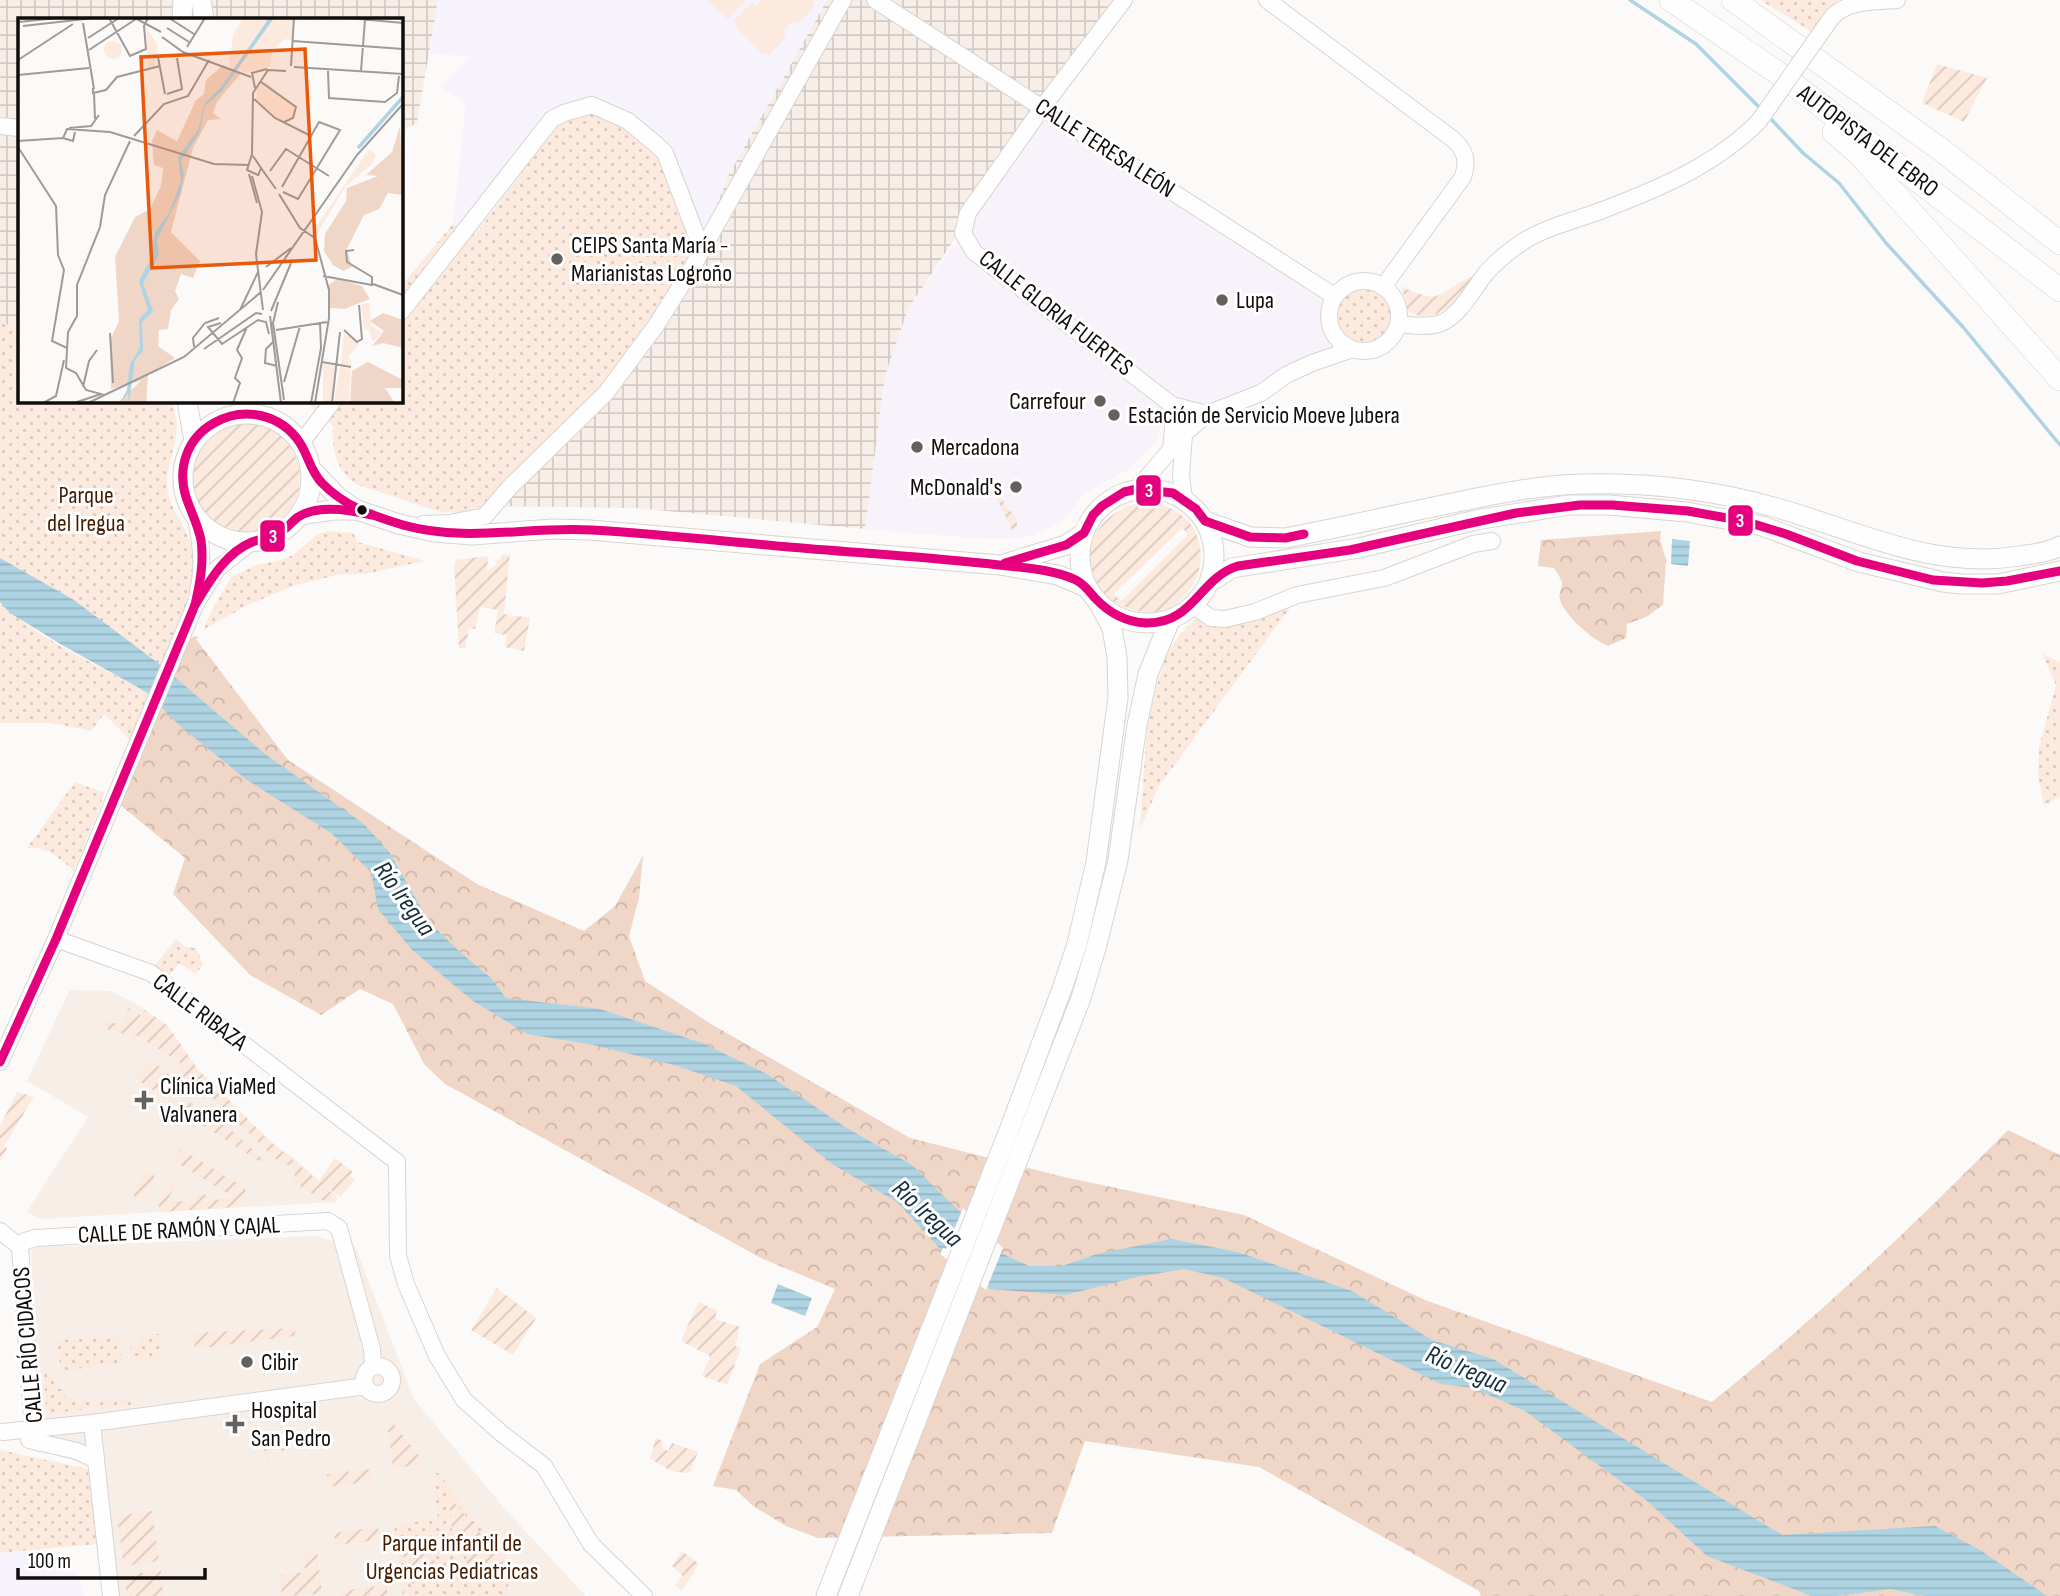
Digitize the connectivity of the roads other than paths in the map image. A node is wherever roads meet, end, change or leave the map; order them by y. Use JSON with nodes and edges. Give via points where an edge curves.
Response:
{"nodes":[{"id":1,"x":183,"y":0,"type":"edge"},
{"id":2,"x":201,"y":0,"type":"edge"},
{"id":3,"x":843,"y":0,"type":"edge"},
{"id":4,"x":875,"y":0,"type":"edge"},
{"id":5,"x":1124,"y":0,"type":"edge"},
{"id":6,"x":1266,"y":0,"type":"edge"},
{"id":7,"x":1661,"y":0,"type":"edge"},
{"id":8,"x":1671,"y":0,"type":"edge"},
{"id":9,"x":1733,"y":0,"type":"edge"},
{"id":10,"x":1897,"y":0,"type":"edge"},
{"id":11,"x":183,"y":18,"type":"edge"},
{"id":12,"x":204,"y":18,"type":"edge"},
{"id":13,"x":1042,"y":108,"type":"junction"},
{"id":14,"x":0,"y":126,"type":"edge"},
{"id":15,"x":18,"y":128,"type":"edge"},
{"id":16,"x":2060,"y":228,"type":"edge"},
{"id":17,"x":2060,"y":243,"type":"edge"},
{"id":18,"x":702,"y":250,"type":"junction"},
{"id":19,"x":1383,"y":287,"type":"junction"},
{"id":20,"x":2060,"y":290,"type":"edge"},
{"id":21,"x":1334,"y":296,"type":"junction"},
{"id":22,"x":402,"y":311,"type":"edge"},
{"id":23,"x":1399,"y":324,"type":"junction"},
{"id":24,"x":1333,"y":331,"type":"junction"},
{"id":25,"x":1353,"y":349,"type":"junction"},
{"id":26,"x":1329,"y":356,"type":"junction"},
{"id":27,"x":2060,"y":379,"type":"edge"},
{"id":28,"x":187,"y":402,"type":"edge"},
{"id":29,"x":225,"y":402,"type":"edge"},
{"id":30,"x":332,"y":402,"type":"edge"},
{"id":31,"x":1171,"y":405,"type":"junction"},
{"id":32,"x":242,"y":414,"type":"junction"},
{"id":33,"x":1207,"y":414,"type":"junction"},
{"id":34,"x":1184,"y":434,"type":"junction"},
{"id":35,"x":194,"y":441,"type":"junction"},
{"id":36,"x":301,"y":443,"type":"junction"},
{"id":37,"x":1171,"y":449,"type":"junction"},
{"id":38,"x":310,"y":468,"type":"junction"},
{"id":39,"x":1137,"y":489,"type":"junction"},
{"id":40,"x":1184,"y":499,"type":"junction"},
{"id":41,"x":357,"y":510,"type":"junction"},
{"id":42,"x":299,"y":515,"type":"junction"},
{"id":43,"x":196,"y":518,"type":"junction"},
{"id":44,"x":1205,"y":521,"type":"junction"},
{"id":45,"x":399,"y":524,"type":"junction"},
{"id":46,"x":1084,"y":533,"type":"junction"},
{"id":47,"x":1492,"y":541,"type":"dead end"},
{"id":48,"x":250,"y":543,"type":"junction"},
{"id":49,"x":2060,"y":547,"type":"edge"},
{"id":50,"x":1000,"y":565,"type":"junction"},
{"id":51,"x":2060,"y":570,"type":"edge"},
{"id":52,"x":1210,"y":582,"type":"junction"},
{"id":53,"x":1093,"y":595,"type":"junction"},
{"id":54,"x":195,"y":605,"type":"junction"},
{"id":55,"x":1193,"y":605,"type":"junction"},
{"id":56,"x":1170,"y":620,"type":"junction"},
{"id":57,"x":56,"y":939,"type":"junction"},
{"id":58,"x":0,"y":1062,"type":"edge"},
{"id":59,"x":0,"y":1231,"type":"edge"},
{"id":60,"x":20,"y":1247,"type":"junction"},
{"id":61,"x":373,"y":1367,"type":"junction"},
{"id":62,"x":366,"y":1386,"type":"junction"},
{"id":63,"x":92,"y":1423,"type":"junction"},
{"id":64,"x":2,"y":1432,"type":"edge"},
{"id":65,"x":36,"y":1436,"type":"junction"},
{"id":66,"x":61,"y":1447,"type":"junction"},
{"id":67,"x":96,"y":1460,"type":"junction"},
{"id":68,"x":111,"y":1596,"type":"edge"},
{"id":69,"x":644,"y":1596,"type":"edge"},
{"id":70,"x":826,"y":1596,"type":"edge"},
{"id":71,"x":848,"y":1596,"type":"edge"}],
"edges":[{"from":1,"to":11,"type":"main road"},
{"from":2,"to":12,"type":"main road"},
{"from":3,"to":18,"type":"street"},
{"from":4,"to":13,"type":"street","name":"CALLE TERESA LEÓN"},
{"from":5,"to":13,"type":"street","name":"CALLE GLORIA FUERTES"},
{"from":6,"to":19,"type":"street","via":[[1462,148],[1466,158],[1463,177]]},
{"from":7,"to":27,"type":"highway","via":[[1783,89],[1861,156]]},
{"from":8,"to":20,"type":"highway","name":"AUTOPISTA DEL EBRO","via":[[1784,77]]},
{"from":9,"to":16,"type":"highway","via":[[1942,139]]},
{"from":9,"to":17,"type":"highway","name":"AUTOPISTA DEL EBRO"},
{"from":10,"to":23,"type":"street","bridge":true,"via":[[1851,0],[1838,8],[1759,121],[1738,142],[1690,173],[1557,224],[1524,242],[1488,270],[1455,313],[1441,323]]},
{"from":13,"to":21,"type":"street","name":"CALLE TERESA LEÓN"},
{"from":13,"to":31,"type":"street","name":"CALLE GLORIA FUERTES","via":[[968,213],[963,233],[974,252]]},
{"from":14,"to":15,"type":"street"},
{"from":18,"to":22,"type":"street","via":[[665,153],[628,121],[592,105],[552,119]]},
{"from":18,"to":45,"type":"street","via":[[657,324],[606,393],[485,516],[450,523]]},
{"from":19,"to":21,"type":"street","via":[[1374,282],[1352,282]]},
{"from":19,"to":23,"type":"street","via":[[1395,299]]},
{"from":21,"to":24,"type":"street","via":[[1328,317]]},
{"from":23,"to":25,"type":"street","via":[[1384,344],[1364,351]]},
{"from":24,"to":25,"type":"street"},
{"from":24,"to":26,"type":"street"},
{"from":25,"to":26,"type":"street"},
{"from":26,"to":33,"type":"street","via":[[1286,375],[1261,393]]},
{"from":28,"to":35,"type":"main road"},
{"from":29,"to":32,"type":"main road"},
{"from":30,"to":36,"type":"street"},
{"from":31,"to":33,"type":"street"},
{"from":31,"to":37,"type":"street"},
{"from":32,"to":35,"type":"main road","via":[[215,422]]},
{"from":32,"to":36,"type":"main road","via":[[275,420]]},
{"from":33,"to":34,"type":"street"},
{"from":34,"to":37,"type":"street"},
{"from":34,"to":40,"type":"street"},
{"from":35,"to":43,"type":"main road","via":[[182,471],[187,504]]},
{"from":36,"to":38,"type":"main road"},
{"from":37,"to":39,"type":"street"},
{"from":38,"to":41,"type":"main road"},
{"from":38,"to":42,"type":"main road","via":[[310,494]]},
{"from":39,"to":40,"type":"main road","via":[[1161,489]]},
{"from":39,"to":46,"type":"main road","via":[[1102,506]]},
{"from":40,"to":44,"type":"main road"},
{"from":41,"to":42,"type":"main road"},
{"from":41,"to":45,"type":"main road"},
{"from":42,"to":48,"type":"main road","via":[[280,533]]},
{"from":43,"to":48,"type":"main road","via":[[220,537]]},
{"from":43,"to":54,"type":"street","via":[[203,572]]},
{"from":44,"to":49,"type":"main road","via":[[1250,537],[1285,538],[1532,488],[1615,484],[1721,494],[1903,548],[1960,559],[1988,560]]},
{"from":44,"to":52,"type":"main road","via":[[1214,545]]},
{"from":45,"to":50,"type":"main road","via":[[472,535],[590,530]]},
{"from":46,"to":50,"type":"main road","via":[[1066,544]]},
{"from":46,"to":53,"type":"main road","via":[[1082,572]]},
{"from":47,"to":55,"type":"street","via":[[1384,578],[1297,595],[1225,619],[1211,618]]},
{"from":48,"to":54,"type":"street","via":[[217,569]]},
{"from":50,"to":53,"type":"main road","via":[[1058,575]]},
{"from":51,"to":52,"type":"main road","via":[[1998,584],[1961,584],[1859,562],[1727,518],[1646,507],[1569,505],[1476,520],[1359,548],[1232,568]]},
{"from":52,"to":55,"type":"main road"},
{"from":53,"to":56,"type":"main road","via":[[1124,619]]},
{"from":53,"to":70,"type":"main road","via":[[1112,628],[1118,698],[1096,862],[1077,944],[1008,1133]]},
{"from":54,"to":57,"type":"street"},
{"from":55,"to":56,"type":"main road"},
{"from":56,"to":71,"type":"main road","via":[[1148,674],[1136,725],[1118,860],[1081,998]]},
{"from":57,"to":58,"type":"street"},
{"from":57,"to":69,"type":"street","name":"CALLE RIBAZA","via":[[152,973],[397,1162],[398,1256],[437,1356],[464,1400],[544,1466],[591,1544]]},
{"from":59,"to":60,"type":"street"},
{"from":60,"to":61,"type":"street","name":"CALLE DE RAMÓN Y CAJAL","via":[[35,1238],[328,1221],[339,1228]]},
{"from":60,"to":65,"type":"street","name":"CALLE RÍO CIDACOS"},
{"from":61,"to":62,"type":"street","via":[[365,1377]]},
{"from":61,"to":62,"type":"street","via":[[390,1372],[392,1384],[379,1395]]},
{"from":62,"to":63,"type":"street"},
{"from":63,"to":65,"type":"street"},
{"from":63,"to":66,"type":"street","via":[[86,1436]]},
{"from":63,"to":67,"type":"street"},
{"from":64,"to":65,"type":"street"},
{"from":65,"to":66,"type":"street"},
{"from":66,"to":67,"type":"street"},
{"from":67,"to":68,"type":"street"}]}
